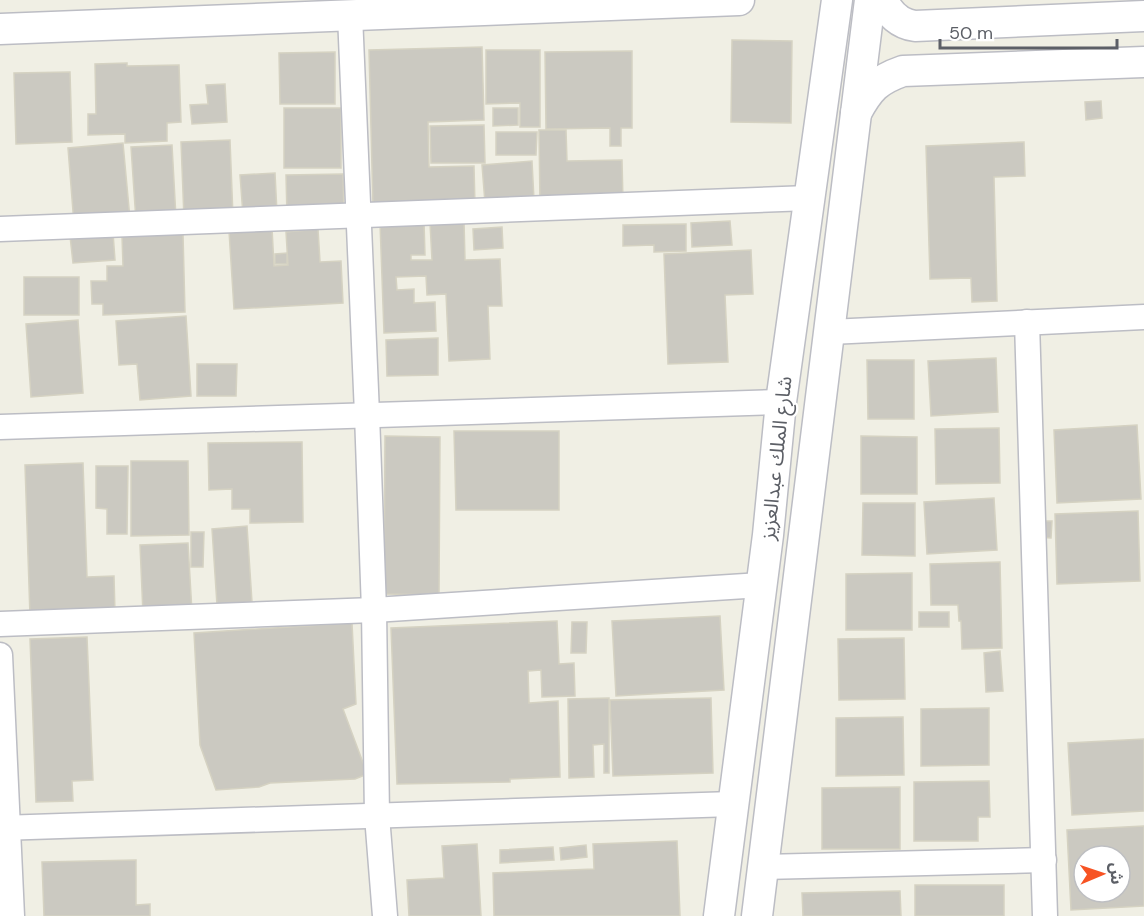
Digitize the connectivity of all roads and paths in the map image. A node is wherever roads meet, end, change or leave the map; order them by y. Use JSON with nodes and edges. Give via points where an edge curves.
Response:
{"nodes":[{"id":1,"x":739,"y":0,"type":"edge"},
{"id":2,"x":837,"y":0,"type":"edge"},
{"id":3,"x":870,"y":0,"type":"edge"},
{"id":4,"x":883,"y":0,"type":"edge"},
{"id":5,"x":350,"y":15,"type":"junction"},
{"id":6,"x":1144,"y":16,"type":"edge"},
{"id":7,"x":0,"y":29,"type":"edge"},
{"id":8,"x":1144,"y":62,"type":"edge"},
{"id":9,"x":855,"y":116,"type":"junction"},
{"id":10,"x":809,"y":198,"type":"junction"},
{"id":11,"x":360,"y":216,"type":"junction"},
{"id":12,"x":0,"y":228,"type":"edge"},
{"id":13,"x":1144,"y":317,"type":"edge"},
{"id":14,"x":1028,"y":322,"type":"junction"},
{"id":15,"x":830,"y":332,"type":"junction"},
{"id":16,"x":781,"y":402,"type":"junction"},
{"id":17,"x":367,"y":414,"type":"junction"},
{"id":18,"x":0,"y":427,"type":"edge"},
{"id":19,"x":761,"y":585,"type":"junction"},
{"id":20,"x":374,"y":610,"type":"junction"},
{"id":21,"x":0,"y":624,"type":"edge"},
{"id":22,"x":0,"y":655,"type":"edge"},
{"id":23,"x":733,"y":804,"type":"junction"},
{"id":24,"x":377,"y":816,"type":"junction"},
{"id":25,"x":4,"y":827,"type":"edge"},
{"id":26,"x":1044,"y":860,"type":"junction"},
{"id":27,"x":763,"y":867,"type":"junction"},
{"id":28,"x":12,"y":916,"type":"edge"},
{"id":29,"x":385,"y":916,"type":"edge"},
{"id":30,"x":719,"y":916,"type":"edge"},
{"id":31,"x":757,"y":916,"type":"edge"},
{"id":32,"x":1045,"y":916,"type":"edge"}],
"edges":[{"from":1,"to":5,"type":"street"},
{"from":2,"to":10,"type":"street","name":"شارع الملك عبدالعزيز"},
{"from":3,"to":9,"type":"street","name":"شارع الملك عبدالعزيز"},
{"from":4,"to":6,"type":"street","via":[[896,18],[915,26]]},
{"from":5,"to":7,"type":"street"},
{"from":5,"to":11,"type":"street"},
{"from":8,"to":9,"type":"street","via":[[903,71],[876,84]]},
{"from":9,"to":15,"type":"street","name":"شارع الملك عبدالعزيز"},
{"from":10,"to":11,"type":"street"},
{"from":10,"to":16,"type":"street","name":"شارع الملك عبدالعزيز"},
{"from":11,"to":12,"type":"street"},
{"from":11,"to":17,"type":"street"},
{"from":13,"to":14,"type":"street"},
{"from":14,"to":15,"type":"street"},
{"from":14,"to":26,"type":"street"},
{"from":15,"to":27,"type":"street","name":"شارع الملك عبدالعزيز"},
{"from":16,"to":17,"type":"street"},
{"from":16,"to":19,"type":"street","name":"شارع الملك عبدالعزيز"},
{"from":17,"to":18,"type":"street"},
{"from":17,"to":20,"type":"street"},
{"from":19,"to":20,"type":"street"},
{"from":19,"to":23,"type":"street","name":"شارع الملك عبدالعزيز"},
{"from":20,"to":21,"type":"street"},
{"from":20,"to":24,"type":"street"},
{"from":22,"to":25,"type":"street"},
{"from":23,"to":24,"type":"street"},
{"from":23,"to":30,"type":"street","name":"شارع الملك عبدالعزيز"},
{"from":24,"to":25,"type":"street"},
{"from":24,"to":29,"type":"street"},
{"from":25,"to":28,"type":"street"},
{"from":26,"to":27,"type":"street"},
{"from":26,"to":32,"type":"street"},
{"from":27,"to":31,"type":"street","name":"شارع الملك عبدالعزيز"}]}
